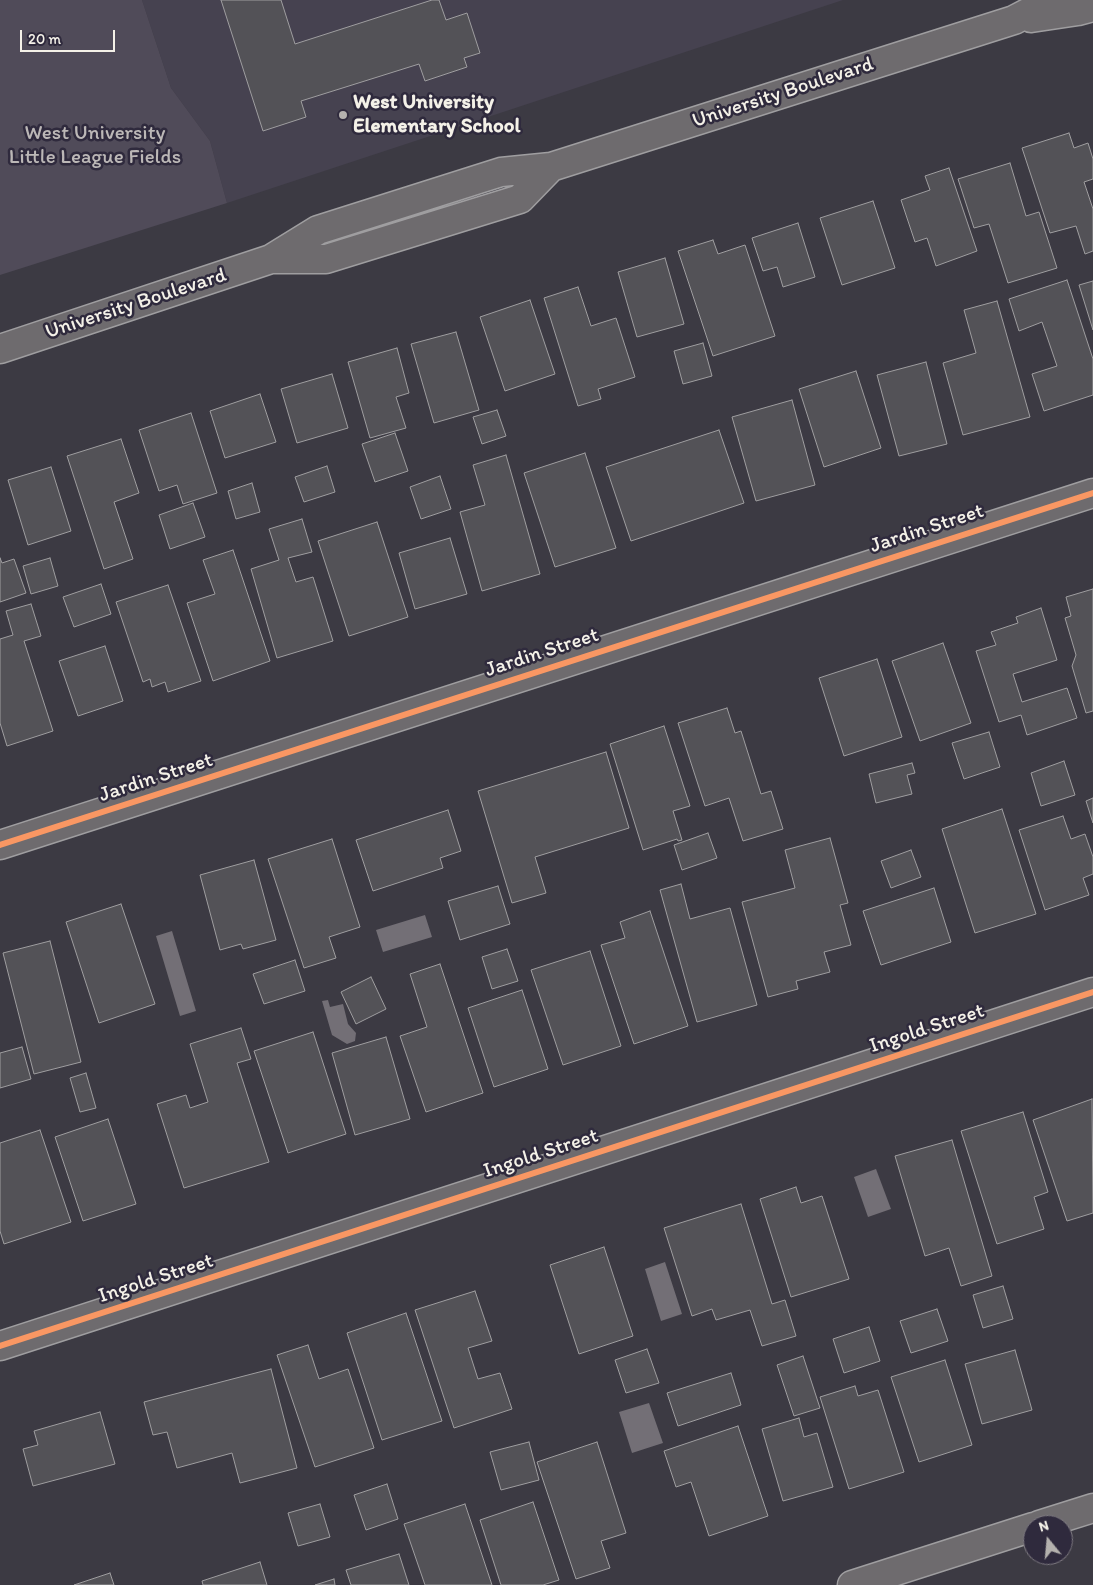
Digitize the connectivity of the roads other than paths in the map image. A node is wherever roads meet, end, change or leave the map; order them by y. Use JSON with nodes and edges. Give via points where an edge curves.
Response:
{"nodes":[{"id":1,"x":1052,"y":0,"type":"edge"},
{"id":2,"x":1093,"y":7,"type":"edge"},
{"id":3,"x":1014,"y":20,"type":"junction"},
{"id":4,"x":0,"y":348,"type":"edge"},
{"id":5,"x":1093,"y":493,"type":"edge"},
{"id":6,"x":0,"y":845,"type":"edge"},
{"id":7,"x":1093,"y":992,"type":"edge"},
{"id":8,"x":0,"y":1346,"type":"edge"},
{"id":9,"x":1093,"y":1508,"type":"edge"},
{"id":10,"x":1071,"y":1515,"type":"edge"},
{"id":11,"x":1023,"y":1530,"type":"edge"},
{"id":12,"x":852,"y":1585,"type":"edge"}],
"edges":[{"from":1,"to":3,"type":"street","name":"University Boulevard"},
{"from":2,"to":3,"type":"street","name":"University Boulevard"},
{"from":3,"to":4,"type":"street","name":"University Boulevard","via":[[552,167],[501,172],[318,230],[271,259]]},
{"from":5,"to":6,"type":"street","name":"Jardin Street"},
{"from":7,"to":8,"type":"street","name":"Ingold Street"},
{"from":9,"to":10,"type":"street"},
{"from":11,"to":12,"type":"street"}]}
